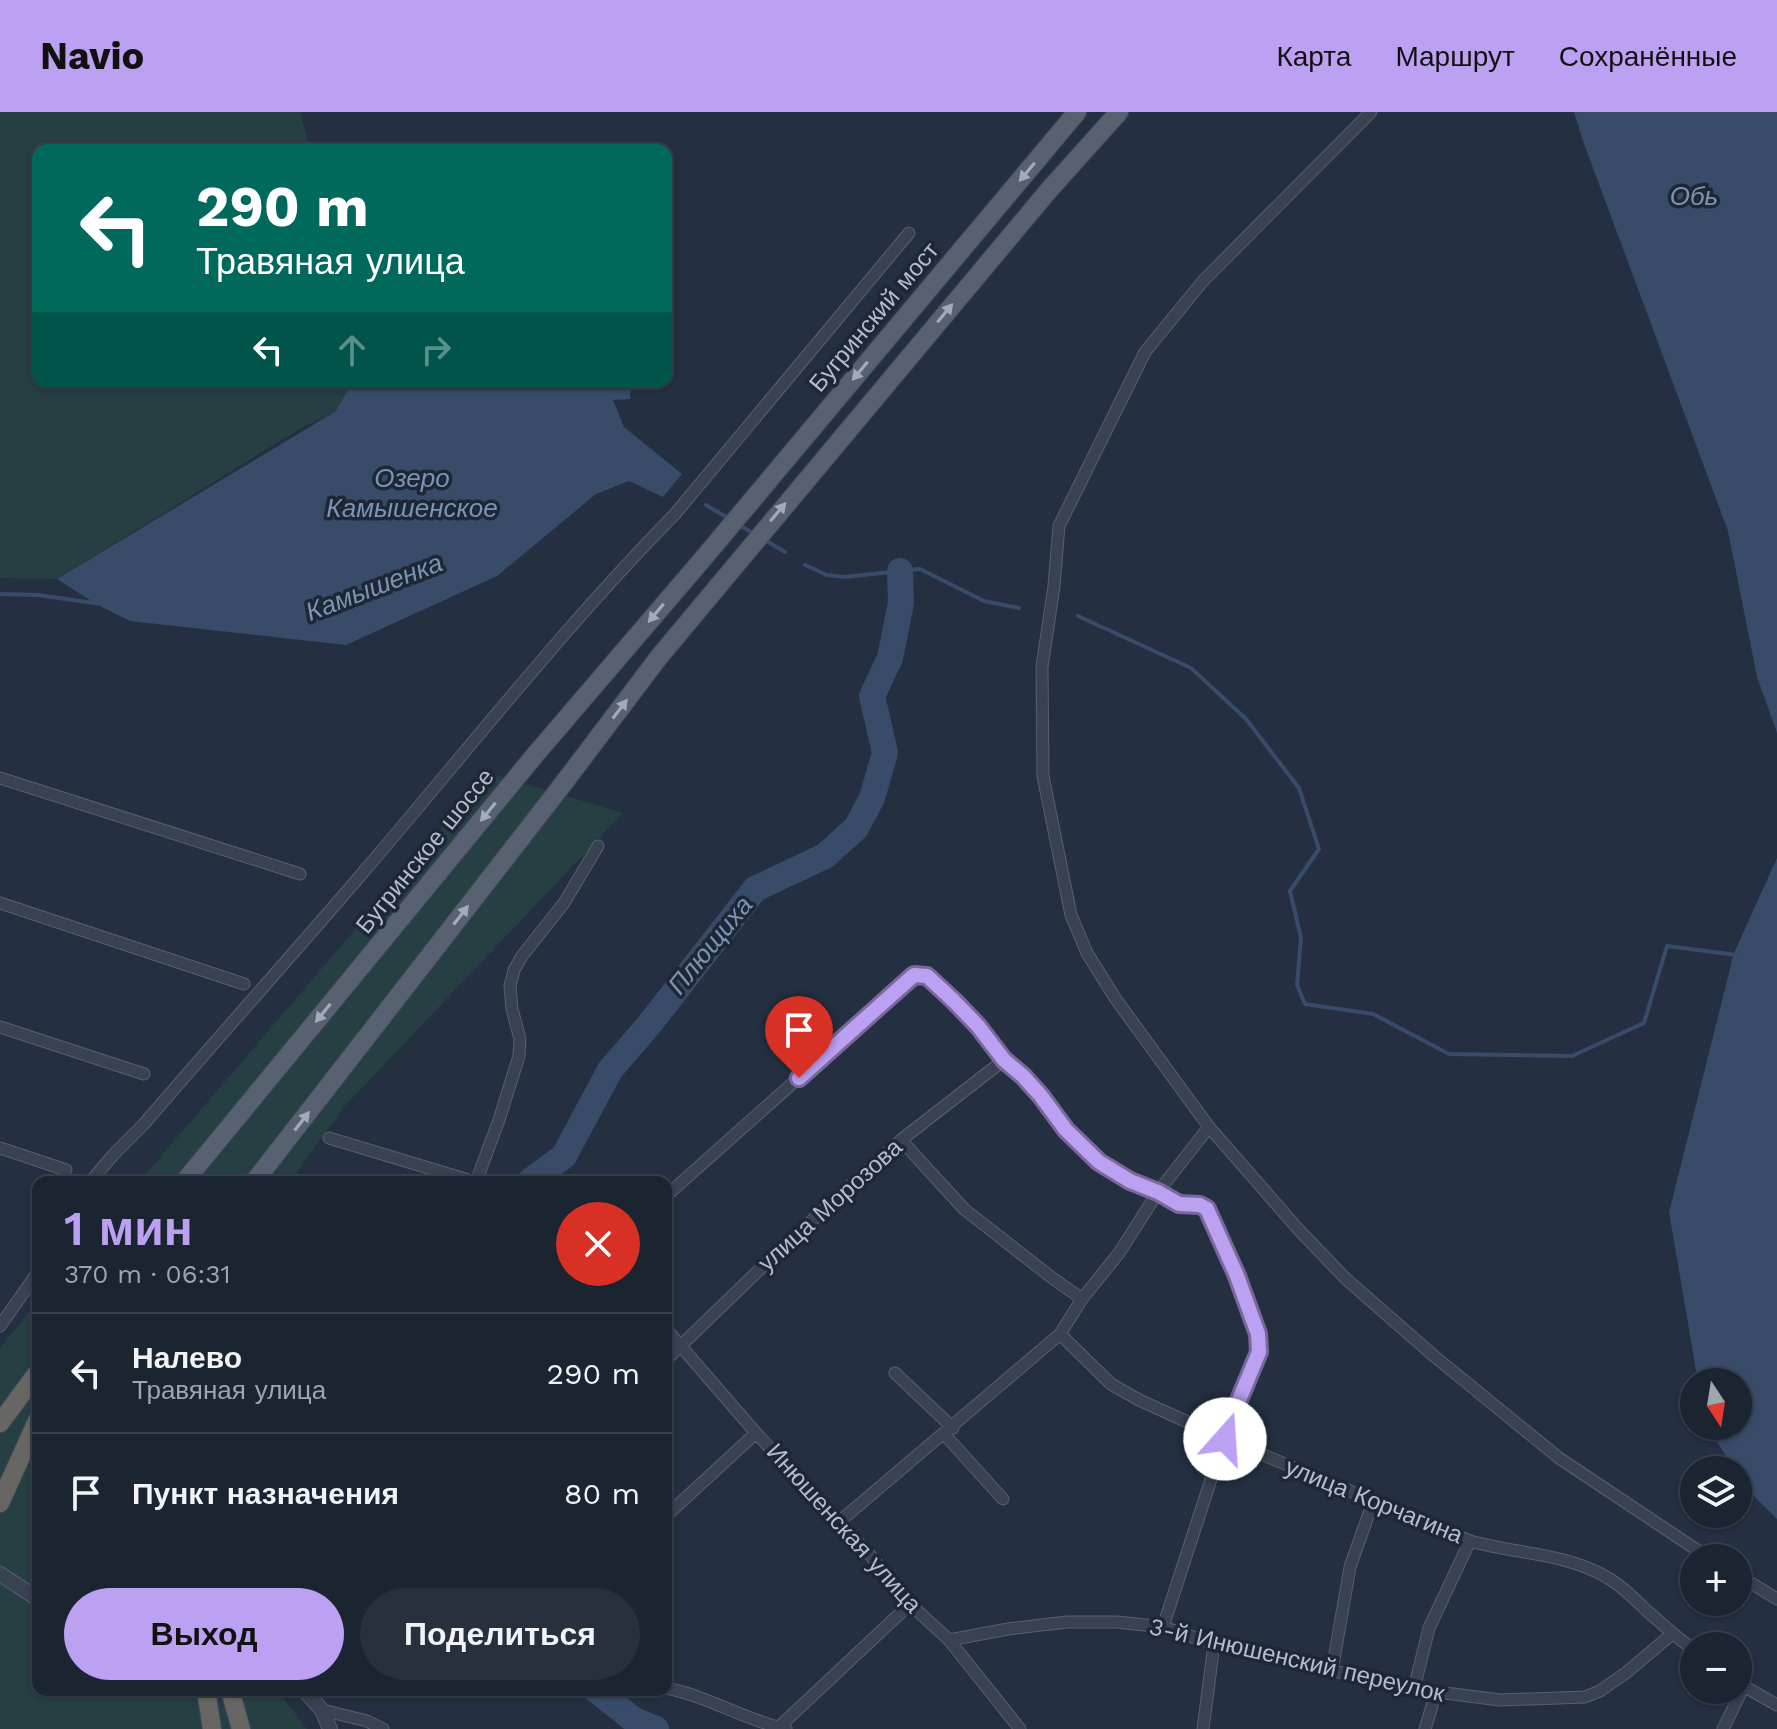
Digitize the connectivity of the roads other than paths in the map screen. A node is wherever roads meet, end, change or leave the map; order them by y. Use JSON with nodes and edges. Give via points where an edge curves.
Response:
{"nodes":[{"id":1,"x":1077,"y":112,"type":"edge"},
{"id":2,"x":1119,"y":112,"type":"edge"},
{"id":3,"x":1371,"y":112,"type":"edge"},
{"id":4,"x":909,"y":233,"type":"dead end"},
{"id":5,"x":707,"y":554,"type":"joint"},
{"id":6,"x":0,"y":778,"type":"edge"},
{"id":7,"x":598,"y":846,"type":"dead end"},
{"id":8,"x":300,"y":874,"type":"dead end"},
{"id":9,"x":0,"y":903,"type":"edge"},
{"id":10,"x":244,"y":984,"type":"dead end"},
{"id":11,"x":0,"y":1027,"type":"edge"},
{"id":12,"x":1004,"y":1060,"type":"junction"},
{"id":13,"x":144,"y":1074,"type":"dead end"},
{"id":14,"x":1209,"y":1127,"type":"junction"},
{"id":15,"x":329,"y":1138,"type":"dead end"},
{"id":16,"x":901,"y":1140,"type":"junction"},
{"id":17,"x":0,"y":1148,"type":"edge"},
{"id":18,"x":66,"y":1170,"type":"dead end"},
{"id":19,"x":95,"y":1176,"type":"edge"},
{"id":20,"x":189,"y":1176,"type":"edge"},
{"id":21,"x":259,"y":1176,"type":"edge"},
{"id":22,"x":456,"y":1176,"type":"edge"},
{"id":23,"x":478,"y":1176,"type":"edge"},
{"id":24,"x":672,"y":1191,"type":"edge"},
{"id":25,"x":1158,"y":1192,"type":"junction"},
{"id":26,"x":32,"y":1281,"type":"edge"},
{"id":27,"x":1082,"y":1299,"type":"junction"},
{"id":28,"x":0,"y":1326,"type":"edge"},
{"id":29,"x":1060,"y":1334,"type":"junction"},
{"id":30,"x":672,"y":1336,"type":"edge"},
{"id":31,"x":681,"y":1346,"type":"junction"},
{"id":32,"x":672,"y":1354,"type":"edge"},
{"id":33,"x":895,"y":1373,"type":"dead end"},
{"id":34,"x":32,"y":1380,"type":"edge"},
{"id":35,"x":0,"y":1423,"type":"edge"},
{"id":36,"x":948,"y":1431,"type":"junction"},
{"id":37,"x":32,"y":1432,"type":"edge"},
{"id":38,"x":756,"y":1433,"type":"junction"},
{"id":39,"x":1225,"y":1439,"type":"junction"},
{"id":40,"x":1003,"y":1499,"type":"dead end"},
{"id":41,"x":1373,"y":1502,"type":"junction"},
{"id":42,"x":0,"y":1503,"type":"edge"},
{"id":43,"x":672,"y":1510,"type":"edge"},
{"id":44,"x":839,"y":1522,"type":"junction"},
{"id":45,"x":1470,"y":1541,"type":"junction"},
{"id":46,"x":1688,"y":1544,"type":"edge"},
{"id":47,"x":0,"y":1574,"type":"edge"},
{"id":48,"x":1752,"y":1584,"type":"edge"},
{"id":49,"x":32,"y":1595,"type":"edge"},
{"id":50,"x":1777,"y":1599,"type":"edge"},
{"id":51,"x":910,"y":1604,"type":"junction"},
{"id":52,"x":1163,"y":1627,"type":"junction"},
{"id":53,"x":1672,"y":1634,"type":"junction"},
{"id":54,"x":949,"y":1640,"type":"junction"},
{"id":55,"x":1680,"y":1640,"type":"edge"},
{"id":56,"x":1214,"y":1644,"type":"junction"},
{"id":57,"x":1332,"y":1671,"type":"junction"},
{"id":58,"x":1414,"y":1689,"type":"junction"},
{"id":59,"x":672,"y":1690,"type":"edge"},
{"id":60,"x":1752,"y":1690,"type":"edge"},
{"id":61,"x":1436,"y":1693,"type":"junction"},
{"id":62,"x":207,"y":1696,"type":"edge"},
{"id":63,"x":309,"y":1696,"type":"edge"},
{"id":64,"x":232,"y":1697,"type":"edge"},
{"id":65,"x":1733,"y":1704,"type":"edge"},
{"id":66,"x":1777,"y":1705,"type":"edge"},
{"id":67,"x":322,"y":1710,"type":"junction"},
{"id":68,"x":782,"y":1728,"type":"edge"},
{"id":69,"x":212,"y":1729,"type":"edge"},
{"id":70,"x":241,"y":1729,"type":"edge"},
{"id":71,"x":330,"y":1729,"type":"edge"},
{"id":72,"x":383,"y":1729,"type":"edge"},
{"id":73,"x":1020,"y":1729,"type":"edge"},
{"id":74,"x":1203,"y":1729,"type":"edge"},
{"id":75,"x":1425,"y":1729,"type":"edge"},
{"id":76,"x":1723,"y":1729,"type":"edge"}],
"edges":[{"from":1,"to":5,"type":"main road","name":"Бугринский мост","one_way":true},
{"from":21,"to":2,"type":"main road","one_way":true,"via":[[659,657]]},
{"from":3,"to":14,"type":"street","via":[[1203,281],[1145,352],[1059,526],[1042,667],[1043,776],[1071,915],[1115,998]]},
{"from":4,"to":19,"type":"street","via":[[675,514]]},
{"from":5,"to":20,"type":"main road","name":"Бугринское шоссе","one_way":true},
{"from":6,"to":8,"type":"street"},
{"from":7,"to":23,"type":"street","via":[[514,970],[510,986],[519,1056]]},
{"from":9,"to":10,"type":"street"},
{"from":11,"to":13,"type":"street"},
{"from":12,"to":16,"type":"street","name":"улица Морозова"},
{"from":12,"to":24,"type":"street","via":[[954,1001],[927,976],[914,975]]},
{"from":12,"to":25,"type":"street","via":[[1099,1162]]},
{"from":14,"to":25,"type":"street"},
{"from":14,"to":46,"type":"street","via":[[1346,1279],[1434,1356],[1559,1458]]},
{"from":15,"to":22,"type":"street"},
{"from":16,"to":27,"type":"street","via":[[964,1209]]},
{"from":16,"to":31,"type":"street","name":"улица Морозова"},
{"from":17,"to":18,"type":"street"},
{"from":25,"to":27,"type":"street"},
{"from":25,"to":39,"type":"street","via":[[1179,1204],[1207,1209],[1258,1334],[1259,1352]]},
{"from":26,"to":28,"type":"street"},
{"from":27,"to":29,"type":"street"},
{"from":29,"to":36,"type":"street"},
{"from":29,"to":39,"type":"street","name":"улица Корчагина","via":[[1111,1384]]},
{"from":30,"to":31,"type":"street","name":"Инюшенская улица"},
{"from":31,"to":32,"type":"street","name":"улица Морозова"},
{"from":31,"to":38,"type":"street","name":"Инюшенская улица"},
{"from":33,"to":36,"type":"street"},
{"from":34,"to":35,"type":"highway"},
{"from":36,"to":40,"type":"street"},
{"from":36,"to":44,"type":"street"},
{"from":37,"to":42,"type":"highway"},
{"from":38,"to":43,"type":"street"},
{"from":38,"to":44,"type":"street","name":"Инюшенская улица"},
{"from":39,"to":41,"type":"street","name":"улица Корчагина"},
{"from":39,"to":52,"type":"street"},
{"from":41,"to":45,"type":"street","name":"улица Корчагина"},
{"from":41,"to":57,"type":"street","via":[[1350,1567]]},
{"from":44,"to":51,"type":"street","name":"Инюшенская улица"},
{"from":45,"to":53,"type":"street","name":"улица Корчагина","via":[[1558,1559],[1609,1578]]},
{"from":45,"to":58,"type":"street","via":[[1429,1628]]},
{"from":47,"to":49,"type":"street"},
{"from":48,"to":50,"type":"street"},
{"from":51,"to":54,"type":"street","name":"Инюшенская улица"},
{"from":51,"to":68,"type":"street"},
{"from":52,"to":54,"type":"street","name":"3-й Инюшенский переулок","via":[[1067,1622]]},
{"from":52,"to":56,"type":"street","name":"3-й Инюшенский переулок"},
{"from":53,"to":55,"type":"street","name":"улица Корчагина"},
{"from":53,"to":61,"type":"street","name":"3-й Инюшенский переулок","via":[[1627,1672],[1585,1697],[1500,1700]]},
{"from":54,"to":73,"type":"street","name":"Инюшенская улица"},
{"from":56,"to":57,"type":"street","name":"3-й Инюшенский переулок"},
{"from":56,"to":74,"type":"street"},
{"from":57,"to":58,"type":"street","name":"3-й Инюшенский переулок"},
{"from":58,"to":61,"type":"street","name":"3-й Инюшенский переулок"},
{"from":59,"to":68,"type":"street"},
{"from":60,"to":66,"type":"street"},
{"from":61,"to":75,"type":"street"},
{"from":62,"to":69,"type":"highway"},
{"from":63,"to":67,"type":"street"},
{"from":64,"to":70,"type":"highway"},
{"from":65,"to":76,"type":"street"},
{"from":67,"to":71,"type":"street"},
{"from":67,"to":72,"type":"street"}]}
